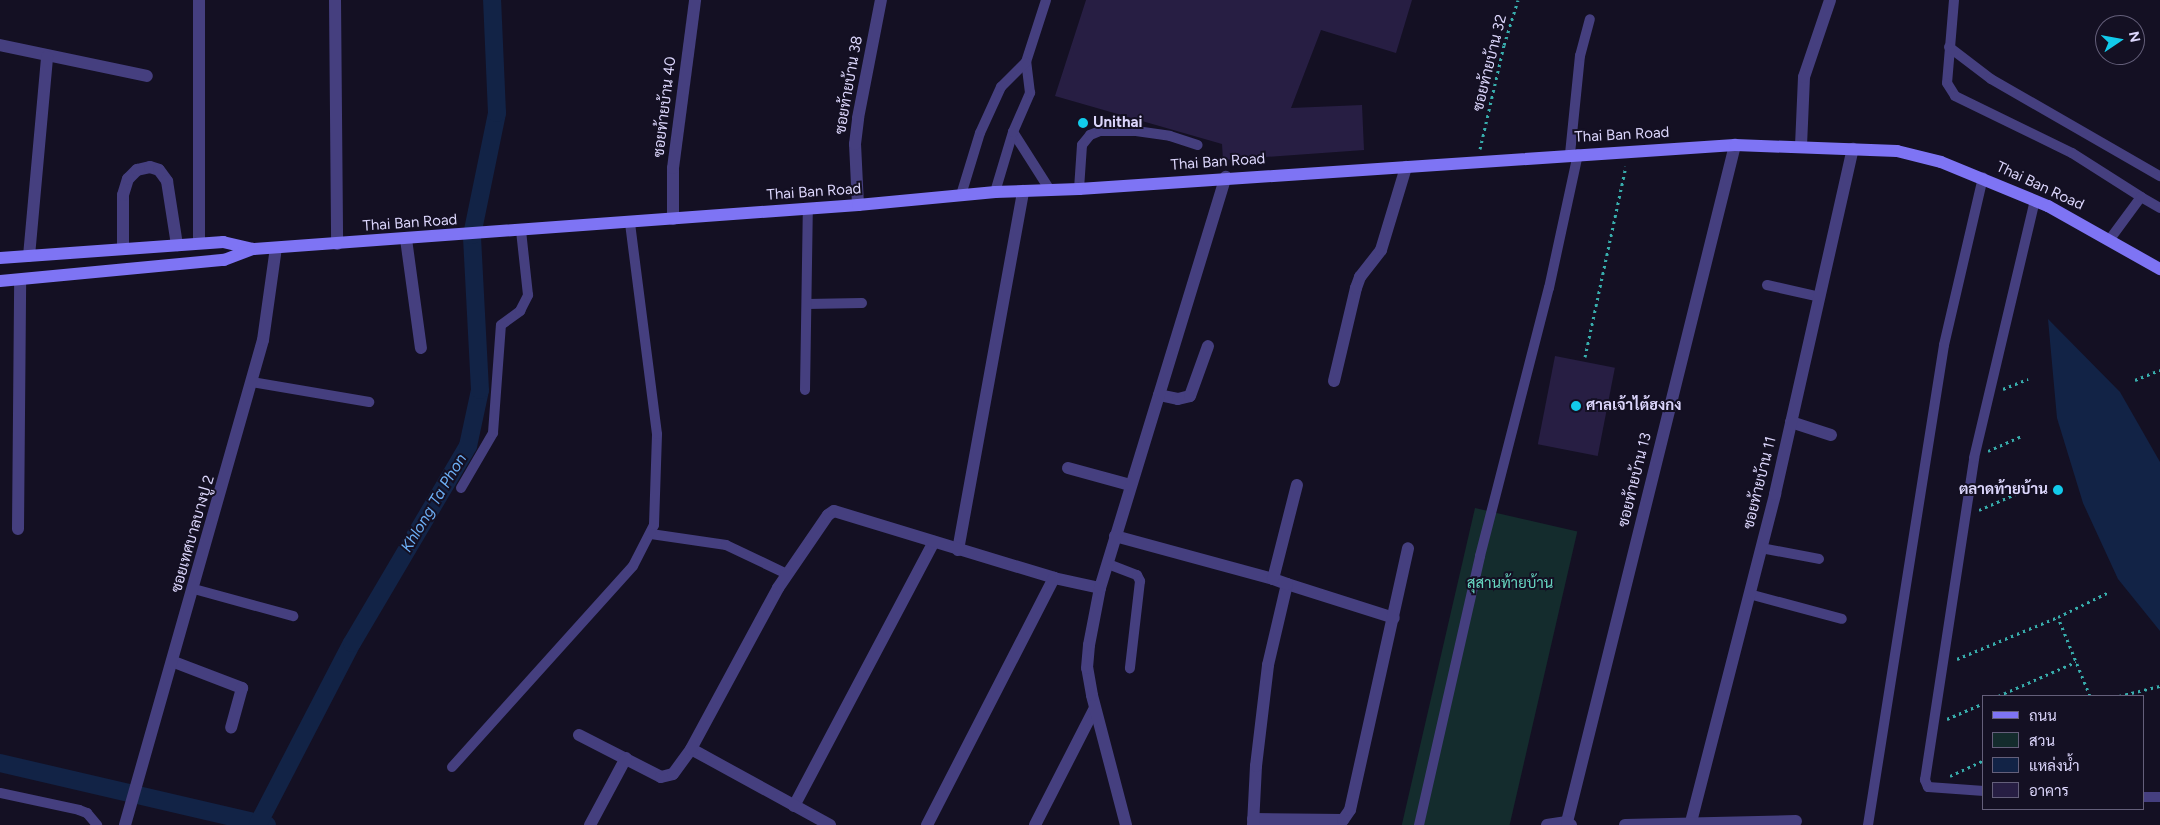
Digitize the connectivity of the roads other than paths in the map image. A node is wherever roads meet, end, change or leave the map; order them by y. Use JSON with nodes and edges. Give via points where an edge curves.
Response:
{"nodes":[{"id":1,"x":199,"y":0,"type":"edge"},
{"id":2,"x":335,"y":0,"type":"edge"},
{"id":3,"x":695,"y":0,"type":"edge"},
{"id":4,"x":882,"y":0,"type":"edge"},
{"id":5,"x":1046,"y":0,"type":"edge"},
{"id":6,"x":1830,"y":0,"type":"edge"},
{"id":7,"x":1954,"y":0,"type":"edge"},
{"id":8,"x":1590,"y":19,"type":"dead end"},
{"id":9,"x":0,"y":45,"type":"edge"},
{"id":10,"x":1949,"y":47,"type":"junction"},
{"id":11,"x":47,"y":57,"type":"junction"},
{"id":12,"x":1026,"y":62,"type":"junction"},
{"id":13,"x":147,"y":76,"type":"dead end"},
{"id":14,"x":1013,"y":132,"type":"junction"},
{"id":15,"x":1198,"y":145,"type":"dead end"},
{"id":16,"x":1735,"y":146,"type":"junction"},
{"id":17,"x":1801,"y":146,"type":"junction"},
{"id":18,"x":1853,"y":149,"type":"junction"},
{"id":19,"x":1574,"y":154,"type":"junction"},
{"id":20,"x":1406,"y":167,"type":"junction"},
{"id":21,"x":2160,"y":176,"type":"edge"},
{"id":22,"x":1226,"y":177,"type":"junction"},
{"id":23,"x":1983,"y":177,"type":"junction"},
{"id":24,"x":1079,"y":189,"type":"junction"},
{"id":25,"x":1050,"y":190,"type":"junction"},
{"id":26,"x":1023,"y":191,"type":"junction"},
{"id":27,"x":995,"y":192,"type":"junction"},
{"id":28,"x":961,"y":194,"type":"junction"},
{"id":29,"x":2141,"y":197,"type":"junction"},
{"id":30,"x":2035,"y":200,"type":"junction"},
{"id":31,"x":858,"y":205,"type":"junction"},
{"id":32,"x":2160,"y":208,"type":"edge"},
{"id":33,"x":808,"y":209,"type":"junction"},
{"id":34,"x":673,"y":218,"type":"junction"},
{"id":35,"x":630,"y":222,"type":"junction"},
{"id":36,"x":521,"y":231,"type":"junction"},
{"id":37,"x":406,"y":239,"type":"junction"},
{"id":38,"x":2110,"y":239,"type":"junction"},
{"id":39,"x":199,"y":244,"type":"junction"},
{"id":40,"x":337,"y":244,"type":"junction"},
{"id":41,"x":177,"y":245,"type":"junction"},
{"id":42,"x":276,"y":248,"type":"junction"},
{"id":43,"x":123,"y":249,"type":"junction"},
{"id":44,"x":253,"y":249,"type":"junction"},
{"id":45,"x":29,"y":256,"type":"junction"},
{"id":46,"x":0,"y":258,"type":"edge"},
{"id":47,"x":2160,"y":269,"type":"edge"},
{"id":48,"x":20,"y":280,"type":"junction"},
{"id":49,"x":0,"y":281,"type":"edge"},
{"id":50,"x":1767,"y":285,"type":"dead end"},
{"id":51,"x":1820,"y":297,"type":"junction"},
{"id":52,"x":862,"y":303,"type":"dead end"},
{"id":53,"x":806,"y":304,"type":"junction"},
{"id":54,"x":1208,"y":346,"type":"dead end"},
{"id":55,"x":421,"y":348,"type":"dead end"},
{"id":56,"x":1334,"y":381,"type":"dead end"},
{"id":57,"x":252,"y":382,"type":"junction"},
{"id":58,"x":805,"y":390,"type":"dead end"},
{"id":59,"x":1158,"y":394,"type":"junction"},
{"id":60,"x":369,"y":402,"type":"dead end"},
{"id":61,"x":1791,"y":422,"type":"junction"},
{"id":62,"x":1831,"y":435,"type":"dead end"},
{"id":63,"x":1068,"y":468,"type":"dead end"},
{"id":64,"x":1130,"y":485,"type":"junction"},
{"id":65,"x":1297,"y":485,"type":"dead end"},
{"id":66,"x":461,"y":488,"type":"dead end"},
{"id":67,"x":18,"y":529,"type":"dead end"},
{"id":68,"x":651,"y":534,"type":"junction"},
{"id":69,"x":1115,"y":536,"type":"junction"},
{"id":70,"x":934,"y":542,"type":"junction"},
{"id":71,"x":1408,"y":548,"type":"dead end"},
{"id":72,"x":1761,"y":548,"type":"junction"},
{"id":73,"x":958,"y":550,"type":"junction"},
{"id":74,"x":1819,"y":559,"type":"dead end"},
{"id":75,"x":1108,"y":564,"type":"junction"},
{"id":76,"x":787,"y":574,"type":"junction"},
{"id":77,"x":1054,"y":578,"type":"junction"},
{"id":78,"x":1273,"y":579,"type":"junction"},
{"id":79,"x":1288,"y":584,"type":"junction"},
{"id":80,"x":1100,"y":588,"type":"junction"},
{"id":81,"x":194,"y":589,"type":"junction"},
{"id":82,"x":1749,"y":594,"type":"junction"},
{"id":83,"x":293,"y":616,"type":"dead end"},
{"id":84,"x":1394,"y":618,"type":"junction"},
{"id":85,"x":1842,"y":619,"type":"dead end"},
{"id":86,"x":174,"y":662,"type":"junction"},
{"id":87,"x":1130,"y":668,"type":"dead end"},
{"id":88,"x":1095,"y":708,"type":"junction"},
{"id":89,"x":231,"y":728,"type":"dead end"},
{"id":90,"x":579,"y":734,"type":"dead end"},
{"id":91,"x":691,"y":749,"type":"junction"},
{"id":92,"x":626,"y":758,"type":"junction"},
{"id":93,"x":452,"y":766,"type":"dead end"},
{"id":94,"x":1982,"y":791,"type":"edge"},
{"id":95,"x":0,"y":793,"type":"edge"},
{"id":96,"x":2145,"y":797,"type":"edge"},
{"id":97,"x":2160,"y":797,"type":"edge"},
{"id":98,"x":794,"y":806,"type":"junction"},
{"id":99,"x":1796,"y":821,"type":"dead end"},
{"id":100,"x":1253,"y":822,"type":"edge"},
{"id":101,"x":1690,"y":822,"type":"junction"},
{"id":102,"x":1569,"y":824,"type":"edge"},
{"id":103,"x":97,"y":825,"type":"edge"},
{"id":104,"x":126,"y":825,"type":"edge"},
{"id":105,"x":590,"y":825,"type":"edge"},
{"id":106,"x":830,"y":825,"type":"edge"},
{"id":107,"x":927,"y":825,"type":"edge"},
{"id":108,"x":1035,"y":825,"type":"edge"},
{"id":109,"x":1126,"y":825,"type":"edge"},
{"id":110,"x":1419,"y":825,"type":"edge"},
{"id":111,"x":1547,"y":825,"type":"edge"},
{"id":112,"x":1625,"y":825,"type":"edge"},
{"id":113,"x":1868,"y":825,"type":"edge"}],
"edges":[{"from":1,"to":39,"type":"street"},
{"from":2,"to":40,"type":"street"},
{"from":3,"to":34,"type":"street","name":"ซอยท้ายบ้าน 40","via":[[673,168]]},
{"from":4,"to":31,"type":"street","name":"ซอยท้ายบ้าน 38","via":[[858,118],[855,144]]},
{"from":5,"to":12,"type":"lane"},
{"from":6,"to":17,"type":"street","via":[[1804,77]]},
{"from":7,"to":10,"type":"lane"},
{"from":8,"to":19,"type":"lane","via":[[1580,56]]},
{"from":9,"to":11,"type":"street"},
{"from":10,"to":21,"type":"lane","via":[[1990,79]]},
{"from":10,"to":29,"type":"lane","via":[[1947,83],[1955,96],[2072,153]]},
{"from":11,"to":13,"type":"street"},
{"from":11,"to":45,"type":"street"},
{"from":12,"to":14,"type":"lane","via":[[1030,93]]},
{"from":12,"to":28,"type":"lane","via":[[1001,87],[980,133]]},
{"from":14,"to":25,"type":"lane"},
{"from":14,"to":27,"type":"lane"},
{"from":15,"to":24,"type":"lane","via":[[1170,136],[1136,131],[1100,131],[1090,135],[1082,145]]},
{"from":16,"to":17,"type":"street","name":"Thai Ban Road"},
{"from":16,"to":19,"type":"street","name":"Thai Ban Road"},
{"from":16,"to":102,"type":"street","name":"ซอยท้ายบ้าน 13"},
{"from":17,"to":18,"type":"street","name":"Thai Ban Road"},
{"from":18,"to":23,"type":"street","name":"Thai Ban Road","via":[[1897,151]]},
{"from":18,"to":51,"type":"street","name":"ซอยท้ายบ้าน 11"},
{"from":19,"to":20,"type":"street","name":"Thai Ban Road"},
{"from":19,"to":110,"type":"lane","via":[[1544,306],[1480,556]]},
{"from":20,"to":22,"type":"street","name":"Thai Ban Road"},
{"from":20,"to":56,"type":"street","via":[[1381,250],[1360,277],[1356,288]]},
{"from":22,"to":24,"type":"street","name":"Thai Ban Road"},
{"from":22,"to":59,"type":"street"},
{"from":23,"to":30,"type":"street","name":"Thai Ban Road"},
{"from":23,"to":113,"type":"lane","via":[[1944,344]]},
{"from":24,"to":25,"type":"street","name":"Thai Ban Road"},
{"from":25,"to":26,"type":"street","name":"Thai Ban Road"},
{"from":26,"to":27,"type":"street","name":"Thai Ban Road"},
{"from":26,"to":73,"type":"street"},
{"from":27,"to":28,"type":"street","name":"Thai Ban Road"},
{"from":28,"to":31,"type":"street","name":"Thai Ban Road"},
{"from":29,"to":32,"type":"lane"},
{"from":29,"to":38,"type":"lane"},
{"from":30,"to":38,"type":"street","name":"Thai Ban Road"},
{"from":30,"to":94,"type":"lane","via":[[1974,458],[1925,780],[1928,788]]},
{"from":31,"to":33,"type":"street","name":"Thai Ban Road"},
{"from":33,"to":34,"type":"street","name":"Thai Ban Road"},
{"from":33,"to":53,"type":"lane"},
{"from":34,"to":35,"type":"street","name":"Thai Ban Road"},
{"from":35,"to":36,"type":"street","name":"Thai Ban Road"},
{"from":35,"to":68,"type":"lane","via":[[657,434]]},
{"from":36,"to":37,"type":"street","name":"Thai Ban Road"},
{"from":36,"to":66,"type":"lane","via":[[526,303],[501,325],[493,433]]},
{"from":37,"to":40,"type":"street","name":"Thai Ban Road"},
{"from":37,"to":55,"type":"street"},
{"from":38,"to":47,"type":"street","name":"Thai Ban Road"},
{"from":39,"to":41,"type":"street","name":"Thai Ban Road"},
{"from":39,"to":44,"type":"street","name":"Thai Ban Road","via":[[223,242]]},
{"from":40,"to":42,"type":"street","name":"Thai Ban Road"},
{"from":41,"to":43,"type":"street","name":"Thai Ban Road"},
{"from":41,"to":43,"type":"street","via":[[167,182],[159,170],[150,167],[137,170],[128,179],[123,195]]},
{"from":42,"to":44,"type":"street","name":"Thai Ban Road"},
{"from":42,"to":57,"type":"street","name":"ซอยเทศบาลบางปู 2","via":[[263,340]]},
{"from":43,"to":45,"type":"street","name":"Thai Ban Road"},
{"from":44,"to":48,"type":"street","name":"Thai Ban Road","via":[[224,260]]},
{"from":45,"to":46,"type":"street","name":"Thai Ban Road"},
{"from":48,"to":49,"type":"street","name":"Thai Ban Road"},
{"from":48,"to":67,"type":"street"},
{"from":50,"to":51,"type":"lane"},
{"from":51,"to":61,"type":"street","name":"ซอยท้ายบ้าน 11"},
{"from":52,"to":53,"type":"lane"},
{"from":53,"to":58,"type":"lane"},
{"from":54,"to":59,"type":"street","via":[[1190,396],[1178,399]]},
{"from":57,"to":60,"type":"lane"},
{"from":57,"to":81,"type":"street","name":"ซอยเทศบาลบางปู 2"},
{"from":59,"to":64,"type":"street"},
{"from":61,"to":62,"type":"street"},
{"from":61,"to":72,"type":"street","name":"ซอยท้ายบ้าน 11"},
{"from":63,"to":64,"type":"street"},
{"from":64,"to":69,"type":"street"},
{"from":65,"to":78,"type":"street"},
{"from":68,"to":76,"type":"lane","via":[[726,545]]},
{"from":68,"to":93,"type":"lane","via":[[633,566]]},
{"from":69,"to":75,"type":"street"},
{"from":69,"to":78,"type":"street"},
{"from":70,"to":73,"type":"street"},
{"from":70,"to":76,"type":"street","via":[[834,511],[822,522]]},
{"from":70,"to":98,"type":"street"},
{"from":71,"to":84,"type":"street"},
{"from":72,"to":74,"type":"lane"},
{"from":72,"to":82,"type":"street","name":"ซอยท้ายบ้าน 11"},
{"from":73,"to":77,"type":"street"},
{"from":75,"to":80,"type":"street"},
{"from":75,"to":87,"type":"lane","via":[[1137,575],[1140,581]]},
{"from":76,"to":91,"type":"street"},
{"from":77,"to":80,"type":"street"},
{"from":77,"to":107,"type":"street"},
{"from":78,"to":79,"type":"street"},
{"from":79,"to":84,"type":"street"},
{"from":79,"to":100,"type":"street","via":[[1268,666]]},
{"from":80,"to":88,"type":"street","via":[[1087,668]]},
{"from":81,"to":83,"type":"lane"},
{"from":81,"to":86,"type":"street","name":"ซอยเทศบาลบางปู 2"},
{"from":82,"to":85,"type":"lane"},
{"from":82,"to":101,"type":"street","name":"ซอยท้ายบ้าน 11"},
{"from":84,"to":100,"type":"street","via":[[1350,810],[1343,820]]},
{"from":86,"to":89,"type":"street","via":[[242,688]]},
{"from":86,"to":104,"type":"street","name":"ซอยเทศบาลบางปู 2"},
{"from":88,"to":108,"type":"street"},
{"from":88,"to":109,"type":"street"},
{"from":90,"to":92,"type":"street"},
{"from":91,"to":92,"type":"street","via":[[673,774],[666,777]]},
{"from":91,"to":98,"type":"street"},
{"from":92,"to":105,"type":"street"},
{"from":95,"to":103,"type":"lane","via":[[79,810],[87,813]]},
{"from":96,"to":97,"type":"lane"},
{"from":98,"to":106,"type":"street"},
{"from":99,"to":101,"type":"street"},
{"from":101,"to":112,"type":"street"},
{"from":102,"to":111,"type":"street"}]}
